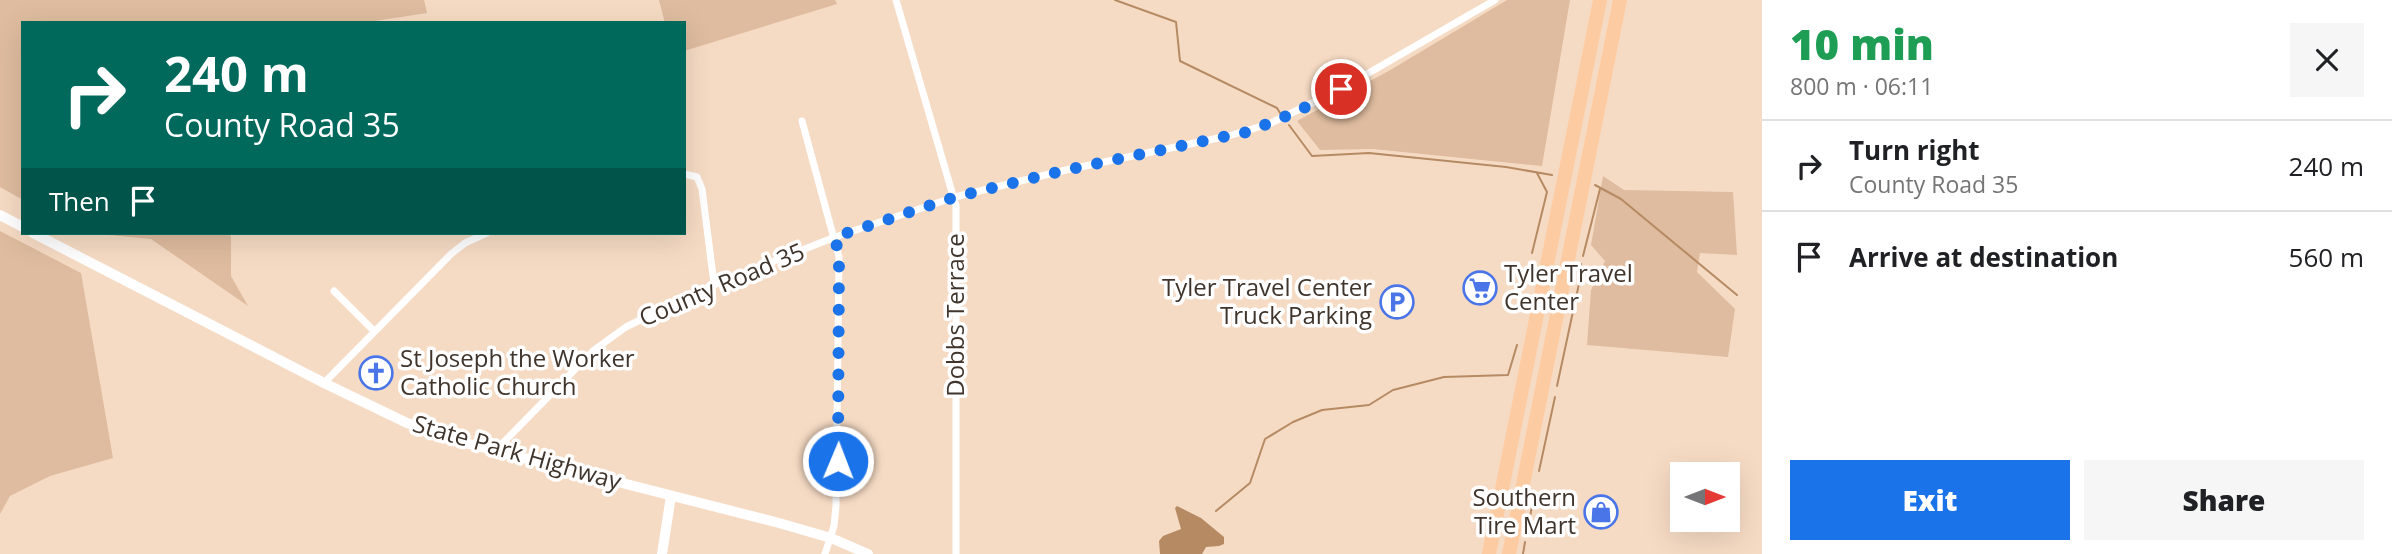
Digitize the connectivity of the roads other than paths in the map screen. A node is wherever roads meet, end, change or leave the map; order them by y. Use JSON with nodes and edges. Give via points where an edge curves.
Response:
{"nodes":[{"id":1,"x":896,"y":0,"type":"edge"},
{"id":2,"x":1495,"y":0,"type":"edge"},
{"id":3,"x":1600,"y":0,"type":"edge"},
{"id":4,"x":1620,"y":0,"type":"edge"},
{"id":5,"x":802,"y":121,"type":"dead end"},
{"id":6,"x":686,"y":174,"type":"edge"},
{"id":7,"x":955,"y":197,"type":"junction"},
{"id":8,"x":0,"y":215,"type":"edge"},
{"id":9,"x":21,"y":226,"type":"edge"},
{"id":10,"x":37,"y":235,"type":"edge"},
{"id":11,"x":483,"y":235,"type":"edge"},
{"id":12,"x":835,"y":237,"type":"junction"},
{"id":13,"x":714,"y":284,"type":"junction"},
{"id":14,"x":334,"y":292,"type":"dead end"},
{"id":15,"x":374,"y":331,"type":"junction"},
{"id":16,"x":1532,"y":338,"type":"junction"},
{"id":17,"x":1551,"y":342,"type":"junction"},
{"id":18,"x":324,"y":383,"type":"junction"},
{"id":19,"x":496,"y":450,"type":"junction"},
{"id":20,"x":1504,"y":480,"type":"junction"},
{"id":21,"x":1522,"y":484,"type":"junction"},
{"id":22,"x":671,"y":496,"type":"junction"},
{"id":23,"x":831,"y":538,"type":"junction"},
{"id":24,"x":662,"y":554,"type":"edge"},
{"id":25,"x":825,"y":554,"type":"edge"},
{"id":26,"x":868,"y":554,"type":"edge"},
{"id":27,"x":956,"y":554,"type":"edge"},
{"id":28,"x":1489,"y":554,"type":"edge"},
{"id":29,"x":1509,"y":554,"type":"edge"}],
"edges":[{"from":1,"to":7,"type":"street","name":"Dobbs Terrace"},
{"from":2,"to":7,"type":"street","name":"County Road 35","via":[[1341,89],[1269,124]]},
{"from":3,"to":16,"type":"highway"},
{"from":4,"to":17,"type":"highway"},
{"from":5,"to":12,"type":"street"},
{"from":6,"to":13,"type":"street","via":[[697,177],[702,189]]},
{"from":7,"to":12,"type":"street","name":"County Road 35"},
{"from":7,"to":27,"type":"street","name":"Dobbs Terrace"},
{"from":8,"to":9,"type":"main road"},
{"from":10,"to":18,"type":"main road","name":"State Park Highway"},
{"from":11,"to":15,"type":"street","via":[[451,254]]},
{"from":12,"to":13,"type":"street","name":"County Road 35"},
{"from":12,"to":23,"type":"street","via":[[839,257],[839,433]]},
{"from":13,"to":19,"type":"street","name":"County Road 35","via":[[605,341]]},
{"from":14,"to":15,"type":"street"},
{"from":15,"to":18,"type":"street"},
{"from":16,"to":17,"type":"highway"},
{"from":16,"to":20,"type":"highway"},
{"from":17,"to":21,"type":"highway"},
{"from":18,"to":19,"type":"main road","name":"State Park Highway","via":[[415,426]]},
{"from":19,"to":22,"type":"main road","name":"State Park Highway"},
{"from":20,"to":21,"type":"highway"},
{"from":20,"to":28,"type":"highway"},
{"from":21,"to":29,"type":"highway"},
{"from":22,"to":23,"type":"main road","name":"State Park Highway"},
{"from":22,"to":24,"type":"main road"},
{"from":23,"to":25,"type":"street"},
{"from":23,"to":26,"type":"main road","name":"State Park Highway"}]}
